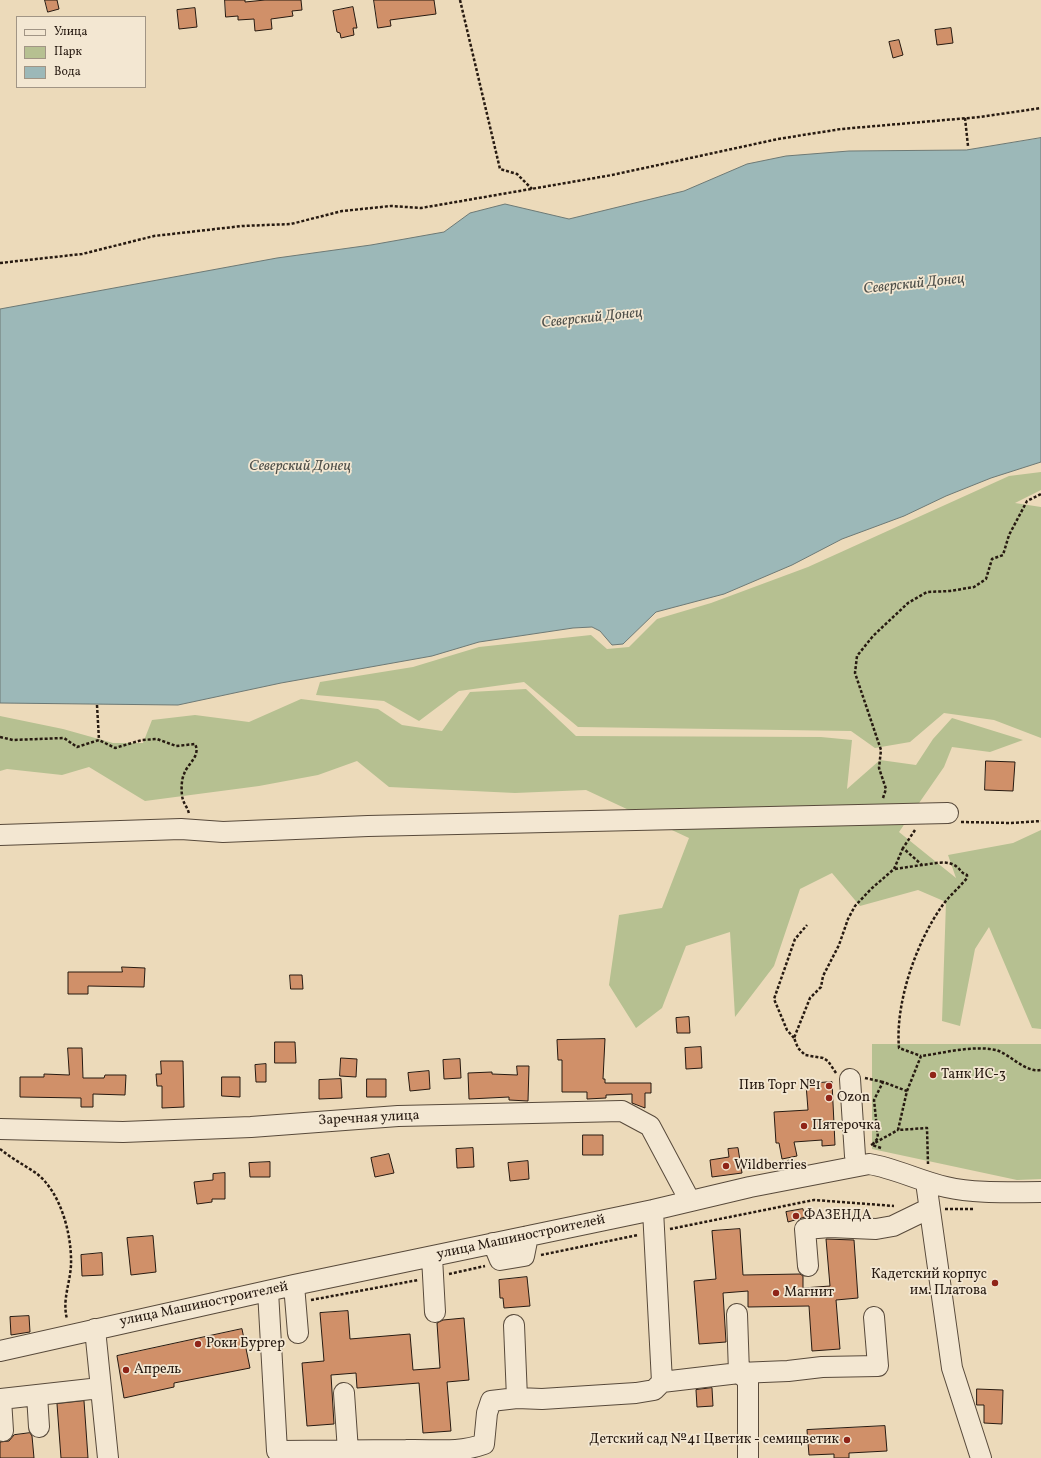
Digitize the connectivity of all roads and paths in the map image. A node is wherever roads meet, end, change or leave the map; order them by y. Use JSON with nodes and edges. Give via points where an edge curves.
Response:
{"nodes":[{"id":1,"x":460,"y":0,"type":"edge"},
{"id":2,"x":1041,"y":108,"type":"edge"},
{"id":3,"x":965,"y":118,"type":"junction"},
{"id":4,"x":968,"y":146,"type":"dead end"},
{"id":5,"x":532,"y":189,"type":"junction"},
{"id":6,"x":0,"y":263,"type":"edge"},
{"id":7,"x":1041,"y":494,"type":"edge"},
{"id":8,"x":97,"y":705,"type":"dead end"},
{"id":9,"x":0,"y":738,"type":"edge"},
{"id":10,"x":99,"y":740,"type":"junction"},
{"id":11,"x":921,"y":814,"type":"junction"},
{"id":12,"x":877,"y":815,"type":"junction"},
{"id":13,"x":952,"y":817,"type":"joint"},
{"id":14,"x":1041,"y":821,"type":"edge"},
{"id":15,"x":191,"y":830,"type":"junction"},
{"id":16,"x":0,"y":835,"type":"edge"},
{"id":17,"x":903,"y":848,"type":"junction"},
{"id":18,"x":922,"y":865,"type":"junction"},
{"id":19,"x":894,"y":869,"type":"junction"},
{"id":20,"x":808,"y":925,"type":"dead end"},
{"id":21,"x":794,"y":1038,"type":"junction"},
{"id":22,"x":921,"y":1056,"type":"junction"},
{"id":23,"x":1041,"y":1070,"type":"edge"},
{"id":24,"x":850,"y":1079,"type":"junction"},
{"id":25,"x":883,"y":1082,"type":"junction"},
{"id":26,"x":907,"y":1090,"type":"junction"},
{"id":27,"x":0,"y":1129,"type":"edge"},
{"id":28,"x":0,"y":1149,"type":"edge"},
{"id":29,"x":886,"y":1150,"type":"dead end"},
{"id":30,"x":862,"y":1160,"type":"junction"},
{"id":31,"x":921,"y":1162,"type":"dead end"},
{"id":32,"x":926,"y":1182,"type":"junction"},
{"id":33,"x":1041,"y":1192,"type":"edge"},
{"id":34,"x":690,"y":1201,"type":"junction"},
{"id":35,"x":898,"y":1206,"type":"dead end"},
{"id":36,"x":928,"y":1209,"type":"junction"},
{"id":37,"x":653,"y":1210,"type":"junction"},
{"id":38,"x":654,"y":1232,"type":"junction"},
{"id":39,"x":540,"y":1255,"type":"dead end"},
{"id":40,"x":432,"y":1257,"type":"junction"},
{"id":41,"x":486,"y":1266,"type":"dead end"},
{"id":42,"x":808,"y":1266,"type":"dead end"},
{"id":43,"x":433,"y":1277,"type":"junction"},
{"id":44,"x":268,"y":1291,"type":"junction"},
{"id":45,"x":295,"y":1294,"type":"junction"},
{"id":46,"x":435,"y":1312,"type":"dead end"},
{"id":47,"x":736,"y":1314,"type":"dead end"},
{"id":48,"x":874,"y":1317,"type":"dead end"},
{"id":49,"x":68,"y":1323,"type":"dead end"},
{"id":50,"x":514,"y":1326,"type":"dead end"},
{"id":51,"x":95,"y":1329,"type":"junction"},
{"id":52,"x":298,"y":1334,"type":"dead end"},
{"id":53,"x":0,"y":1351,"type":"edge"},
{"id":54,"x":739,"y":1373,"type":"junction"},
{"id":55,"x":662,"y":1382,"type":"junction"},
{"id":56,"x":100,"y":1388,"type":"junction"},
{"id":57,"x":344,"y":1393,"type":"dead end"},
{"id":58,"x":37,"y":1395,"type":"junction"},
{"id":59,"x":517,"y":1398,"type":"junction"},
{"id":60,"x":39,"y":1427,"type":"dead end"},
{"id":61,"x":3,"y":1431,"type":"dead end"},
{"id":62,"x":348,"y":1451,"type":"junction"},
{"id":63,"x":108,"y":1458,"type":"edge"},
{"id":64,"x":748,"y":1458,"type":"edge"},
{"id":65,"x":981,"y":1458,"type":"edge"}],
"edges":[{"from":1,"to":5,"type":"path","via":[[500,169],[517,174]]},
{"from":2,"to":3,"type":"path"},
{"from":3,"to":4,"type":"path"},
{"from":3,"to":5,"type":"path","via":[[841,129]]},
{"from":5,"to":6,"type":"path","via":[[422,208],[391,206],[342,211],[291,224],[242,226],[154,236],[82,254]]},
{"from":7,"to":12,"type":"path","via":[[1027,501],[1009,535],[1003,555],[992,559],[986,579],[974,587],[927,592],[908,603],[873,636],[857,656],[854,673],[881,750],[879,768],[886,789]]},
{"from":8,"to":10,"type":"path"},
{"from":9,"to":10,"type":"path","via":[[64,738],[77,747]]},
{"from":10,"to":15,"type":"path","via":[[115,748],[142,740],[157,739],[176,746],[195,744],[197,754],[183,776],[183,800],[188,809]]},
{"from":11,"to":12,"type":"street"},
{"from":11,"to":13,"type":"street"},
{"from":11,"to":17,"type":"path","via":[[918,826]]},
{"from":12,"to":15,"type":"street","via":[[368,826],[223,832]]},
{"from":13,"to":14,"type":"path","via":[[1011,823]]},
{"from":15,"to":16,"type":"street"},
{"from":17,"to":18,"type":"path"},
{"from":17,"to":19,"type":"path"},
{"from":18,"to":19,"type":"path"},
{"from":18,"to":22,"type":"path","via":[[948,863],[957,867],[967,875],[967,878],[942,906],[921,944],[906,984],[897,1030],[899,1048]]},
{"from":19,"to":21,"type":"path","via":[[871,889],[851,913],[839,945],[823,976],[821,987],[810,998]]},
{"from":20,"to":21,"type":"path","via":[[796,938],[774,999],[787,1030]]},
{"from":21,"to":24,"type":"path","via":[[804,1055],[823,1058],[828,1061],[840,1080]]},
{"from":22,"to":23,"type":"path","via":[[975,1049],[996,1050],[1018,1063]]},
{"from":22,"to":26,"type":"path"},
{"from":24,"to":25,"type":"path","via":[[864,1078]]},
{"from":24,"to":30,"type":"street"},
{"from":25,"to":26,"type":"path"},
{"from":25,"to":29,"type":"path","via":[[874,1100],[878,1138],[872,1145]]},
{"from":26,"to":31,"type":"path","via":[[898,1130],[927,1128],[928,1164]]},
{"from":27,"to":34,"type":"street","name":"Заречная улица","via":[[123,1132],[251,1127],[398,1116],[622,1111],[650,1126]]},
{"from":28,"to":49,"type":"path","via":[[36,1173],[54,1195],[62,1215],[68,1231],[71,1264],[64,1296]]},
{"from":30,"to":32,"type":"street","name":"улица Машиностроителей"},
{"from":30,"to":34,"type":"street","name":"улица Машиностроителей"},
{"from":32,"to":33,"type":"street","name":"улица Машиностроителей","via":[[947,1188],[995,1193]]},
{"from":32,"to":36,"type":"street"},
{"from":34,"to":37,"type":"street","name":"улица Машиностроителей"},
{"from":35,"to":38,"type":"path","via":[[814,1200]]},
{"from":36,"to":42,"type":"street","via":[[892,1226],[876,1229],[830,1226],[805,1229]]},
{"from":36,"to":65,"type":"street","via":[[952,1368]]},
{"from":37,"to":38,"type":"street"},
{"from":37,"to":40,"type":"street","name":"улица Машиностроителей"},
{"from":38,"to":39,"type":"path"},
{"from":38,"to":55,"type":"street"},
{"from":40,"to":43,"type":"street"},
{"from":40,"to":45,"type":"street","name":"улица Машиностроителей"},
{"from":41,"to":43,"type":"path"},
{"from":43,"to":45,"type":"path"},
{"from":43,"to":46,"type":"street"},
{"from":44,"to":45,"type":"street","name":"улица Машиностроителей"},
{"from":44,"to":51,"type":"street","name":"улица Машиностроителей"},
{"from":44,"to":62,"type":"street","via":[[277,1451]]},
{"from":45,"to":52,"type":"street"},
{"from":47,"to":54,"type":"street"},
{"from":48,"to":54,"type":"street","via":[[878,1366]]},
{"from":50,"to":59,"type":"street"},
{"from":51,"to":53,"type":"street","name":"улица Машиностроителей"},
{"from":51,"to":56,"type":"street"},
{"from":54,"to":55,"type":"street"},
{"from":54,"to":64,"type":"street","via":[[748,1380]]},
{"from":55,"to":59,"type":"street","via":[[654,1390],[636,1393],[542,1399]]},
{"from":56,"to":58,"type":"street"},
{"from":56,"to":63,"type":"street"},
{"from":57,"to":62,"type":"street"},
{"from":58,"to":60,"type":"street"},
{"from":58,"to":61,"type":"street","via":[[1,1399]]},
{"from":59,"to":62,"type":"street","via":[[491,1401],[487,1413],[484,1444],[471,1449],[438,1452]]}]}
